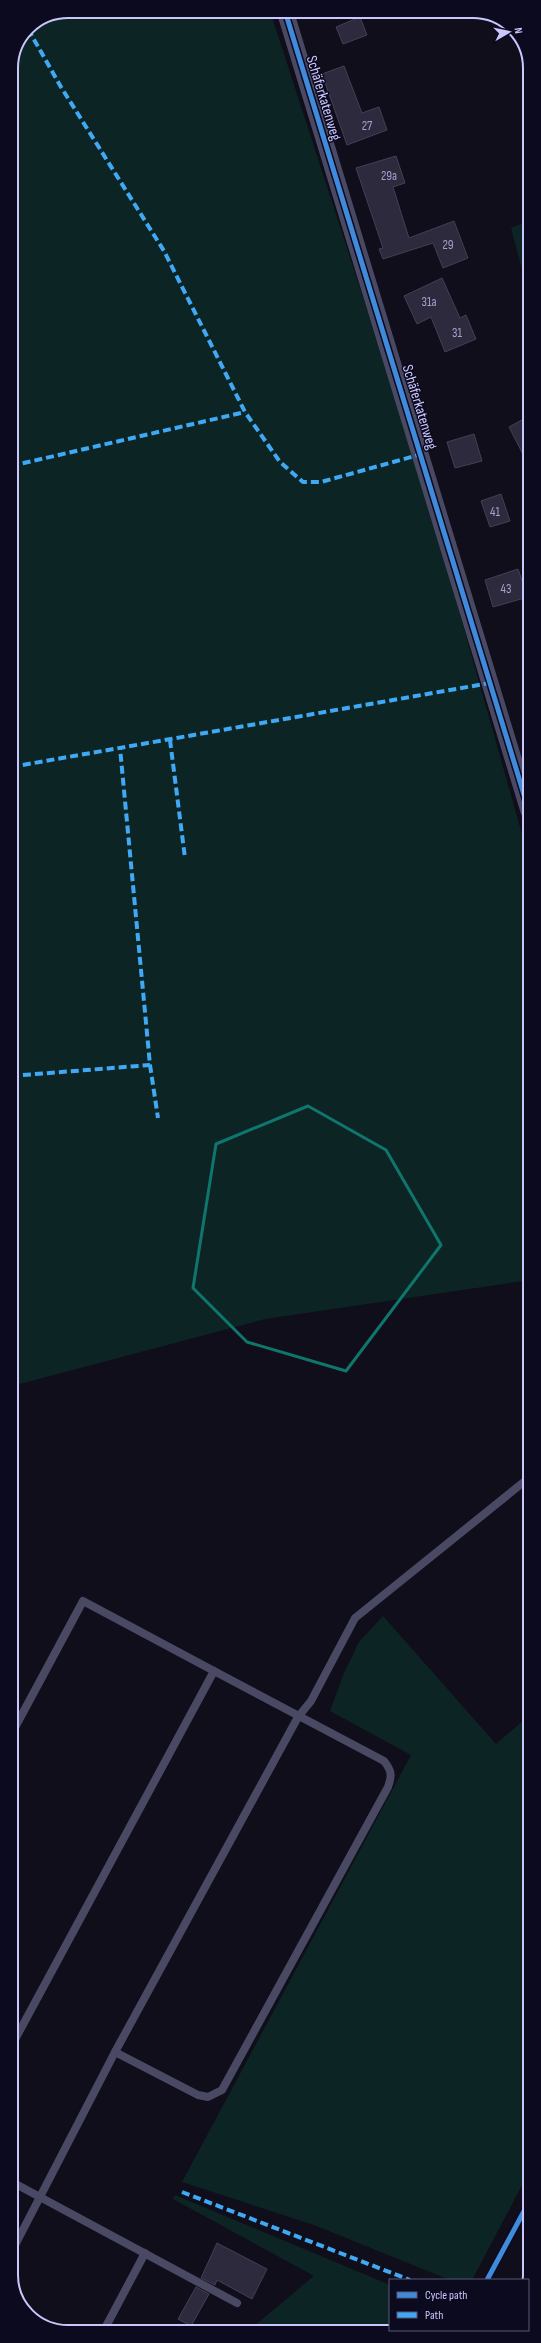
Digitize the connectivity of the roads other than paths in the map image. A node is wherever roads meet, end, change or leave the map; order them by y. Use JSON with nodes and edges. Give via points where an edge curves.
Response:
{"nodes":[{"id":1,"x":287,"y":18,"type":"edge"},
{"id":2,"x":523,"y":791,"type":"edge"},
{"id":3,"x":523,"y":1483,"type":"edge"},
{"id":4,"x":214,"y":1670,"type":"junction"},
{"id":5,"x":298,"y":1717,"type":"junction"},
{"id":6,"x":18,"y":1722,"type":"edge"},
{"id":7,"x":18,"y":2033,"type":"edge"},
{"id":8,"x":115,"y":2052,"type":"junction"},
{"id":9,"x":18,"y":2185,"type":"edge"},
{"id":10,"x":41,"y":2197,"type":"junction"},
{"id":11,"x":18,"y":2240,"type":"edge"},
{"id":12,"x":145,"y":2253,"type":"junction"},
{"id":13,"x":237,"y":2303,"type":"dead end"},
{"id":14,"x":107,"y":2325,"type":"edge"}],
"edges":[{"from":1,"to":2,"type":"street","name":"Schäferkatenweg"},
{"from":3,"to":5,"type":"lane","via":[[355,1618],[311,1701]]},
{"from":4,"to":5,"type":"lane"},
{"from":4,"to":6,"type":"lane","via":[[83,1601]]},
{"from":4,"to":7,"type":"lane"},
{"from":5,"to":8,"type":"lane"},
{"from":5,"to":8,"type":"lane","via":[[384,1761],[392,1776],[381,1801],[222,2090],[208,2097],[198,2096]]},
{"from":8,"to":10,"type":"lane"},
{"from":9,"to":10,"type":"lane"},
{"from":10,"to":11,"type":"lane"},
{"from":10,"to":12,"type":"lane"},
{"from":12,"to":13,"type":"lane"},
{"from":12,"to":14,"type":"lane"}]}
